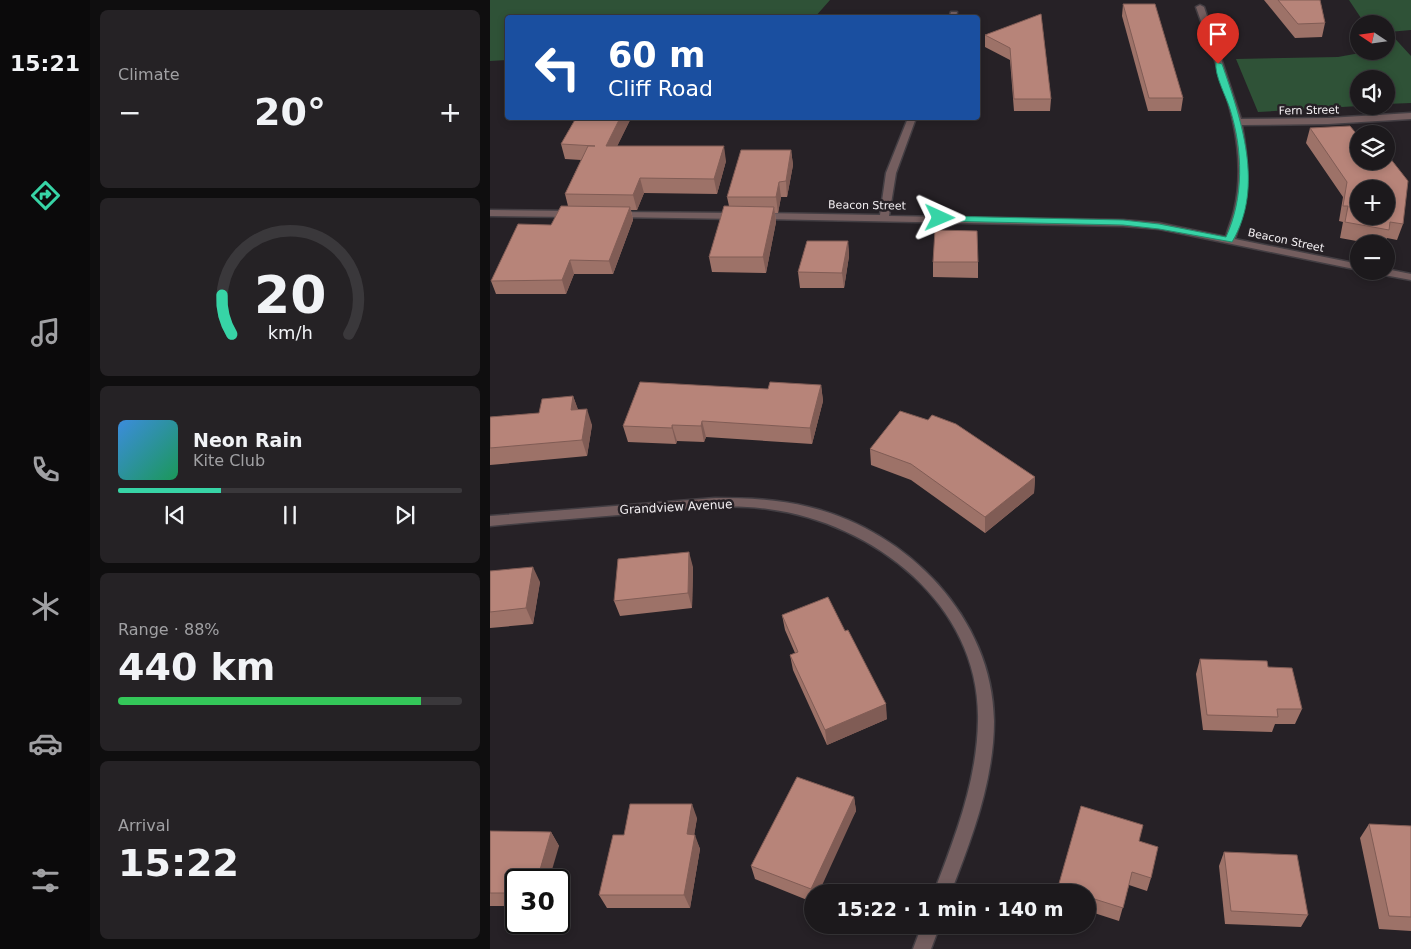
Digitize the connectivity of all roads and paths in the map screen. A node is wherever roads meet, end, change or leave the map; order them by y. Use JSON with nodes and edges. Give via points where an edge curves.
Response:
{"nodes":[{"id":1,"x":1200,"y":7,"type":"dead end"},
{"id":2,"x":1411,"y":116,"type":"edge"},
{"id":3,"x":911,"y":120,"type":"edge"},
{"id":4,"x":1238,"y":122,"type":"junction"},
{"id":5,"x":490,"y":214,"type":"edge"},
{"id":6,"x":586,"y":214,"type":"edge"},
{"id":7,"x":606,"y":214,"type":"edge"},
{"id":8,"x":884,"y":218,"type":"junction"},
{"id":9,"x":1229,"y":240,"type":"junction"},
{"id":10,"x":1350,"y":265,"type":"edge"},
{"id":11,"x":1395,"y":274,"type":"edge"},
{"id":12,"x":1411,"y":277,"type":"edge"},
{"id":13,"x":490,"y":521,"type":"edge"},
{"id":14,"x":946,"y":884,"type":"edge"},
{"id":15,"x":928,"y":934,"type":"edge"},
{"id":16,"x":922,"y":949,"type":"edge"}],
"edges":[{"from":1,"to":4,"type":"street"},
{"from":2,"to":4,"type":"street","name":"Fern Street"},
{"from":3,"to":8,"type":"street","via":[[891,173]]},
{"from":4,"to":9,"type":"street","via":[[1244,151],[1244,183],[1240,213]]},
{"from":5,"to":6,"type":"street"},
{"from":7,"to":8,"type":"street","name":"Beacon Street"},
{"from":8,"to":9,"type":"street","name":"Beacon Street","via":[[1123,223],[1159,226]]},
{"from":9,"to":10,"type":"street","name":"Beacon Street"},
{"from":11,"to":12,"type":"street"},
{"from":13,"to":14,"type":"street","name":"Grandview Avenue","via":[[697,503],[768,504],[825,516],[893,550],[940,592],[966,637],[982,681],[986,720],[981,771]]},
{"from":15,"to":16,"type":"street"}]}
